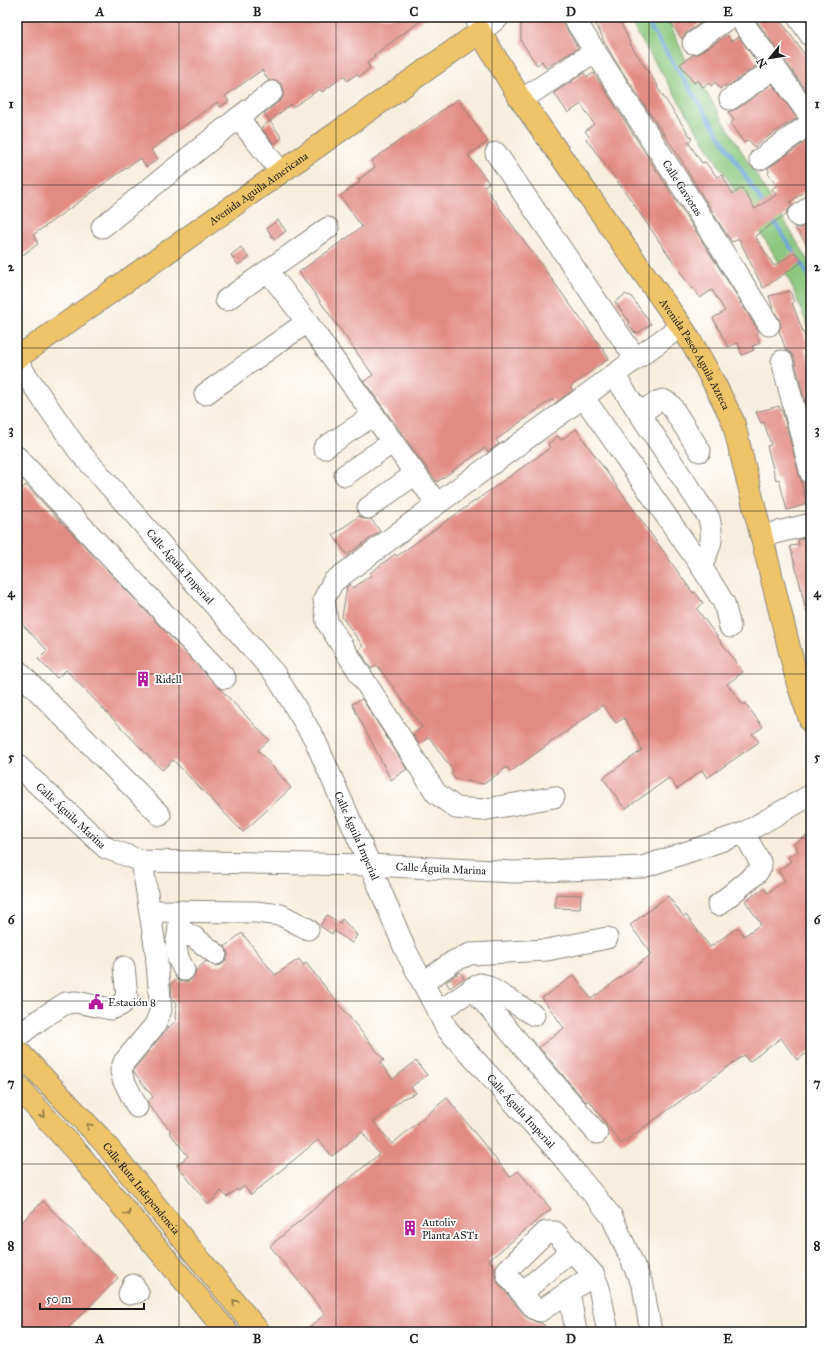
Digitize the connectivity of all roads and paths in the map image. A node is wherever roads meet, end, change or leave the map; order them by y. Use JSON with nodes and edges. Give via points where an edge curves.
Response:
{"nodes":[{"id":1,"x":499,"y":17,"type":"edge"},
{"id":2,"x":573,"y":17,"type":"edge"},
{"id":3,"x":730,"y":17,"type":"edge"},
{"id":4,"x":739,"y":17,"type":"edge"},
{"id":5,"x":798,"y":17,"type":"edge"},
{"id":6,"x":478,"y":25,"type":"edge"},
{"id":7,"x":811,"y":36,"type":"edge"},
{"id":8,"x":693,"y":43,"type":"dead end"},
{"id":9,"x":594,"y":52,"type":"junction"},
{"id":10,"x":775,"y":68,"type":"junction"},
{"id":11,"x":272,"y":92,"type":"dead end"},
{"id":12,"x":730,"y":99,"type":"dead end"},
{"id":13,"x":521,"y":100,"type":"junction"},
{"id":14,"x":238,"y":118,"type":"junction"},
{"id":15,"x":811,"y":118,"type":"edge"},
{"id":16,"x":811,"y":123,"type":"edge"},
{"id":17,"x":496,"y":153,"type":"dead end"},
{"id":18,"x":760,"y":159,"type":"dead end"},
{"id":19,"x":281,"y":172,"type":"junction"},
{"id":20,"x":102,"y":227,"type":"dead end"},
{"id":21,"x":328,"y":228,"type":"dead end"},
{"id":22,"x":268,"y":271,"type":"junction"},
{"id":23,"x":226,"y":300,"type":"dead end"},
{"id":24,"x":308,"y":322,"type":"junction"},
{"id":25,"x":681,"y":326,"type":"junction"},
{"id":26,"x":769,"y":326,"type":"dead end"},
{"id":27,"x":17,"y":358,"type":"edge"},
{"id":28,"x":636,"y":359,"type":"junction"},
{"id":29,"x":782,"y":361,"type":"dead end"},
{"id":30,"x":17,"y":362,"type":"edge"},
{"id":31,"x":614,"y":375,"type":"junction"},
{"id":32,"x":205,"y":394,"type":"dead end"},
{"id":33,"x":584,"y":398,"type":"junction"},
{"id":34,"x":639,"y":413,"type":"junction"},
{"id":35,"x":374,"y":415,"type":"junction"},
{"id":36,"x":393,"y":442,"type":"junction"},
{"id":37,"x":324,"y":448,"type":"dead end"},
{"id":38,"x":700,"y":450,"type":"dead end"},
{"id":39,"x":17,"y":457,"type":"edge"},
{"id":40,"x":415,"y":474,"type":"junction"},
{"id":41,"x":811,"y":474,"type":"edge"},
{"id":42,"x":345,"y":475,"type":"dead end"},
{"id":43,"x":437,"y":504,"type":"junction"},
{"id":44,"x":368,"y":508,"type":"dead end"},
{"id":45,"x":811,"y":524,"type":"edge"},
{"id":46,"x":762,"y":536,"type":"junction"},
{"id":47,"x":701,"y":566,"type":"junction"},
{"id":48,"x":730,"y":627,"type":"dead end"},
{"id":49,"x":17,"y":670,"type":"edge"},
{"id":50,"x":225,"y":678,"type":"dead end"},
{"id":51,"x":811,"y":722,"type":"edge"},
{"id":52,"x":17,"y":765,"type":"edge"},
{"id":53,"x":811,"y":795,"type":"edge"},
{"id":54,"x":554,"y":797,"type":"dead end"},
{"id":55,"x":160,"y":815,"type":"dead end"},
{"id":56,"x":744,"y":833,"type":"junction"},
{"id":57,"x":142,"y":861,"type":"junction"},
{"id":58,"x":370,"y":865,"type":"junction"},
{"id":59,"x":718,"y":905,"type":"dead end"},
{"id":60,"x":150,"y":911,"type":"junction"},
{"id":61,"x":179,"y":920,"type":"junction"},
{"id":62,"x":308,"y":929,"type":"dead end"},
{"id":63,"x":607,"y":938,"type":"dead end"},
{"id":64,"x":216,"y":954,"type":"dead end"},
{"id":65,"x":124,"y":967,"type":"dead end"},
{"id":66,"x":184,"y":970,"type":"dead end"},
{"id":67,"x":423,"y":983,"type":"junction"},
{"id":68,"x":472,"y":988,"type":"junction"},
{"id":69,"x":438,"y":1012,"type":"junction"},
{"id":70,"x":534,"y":1015,"type":"dead end"},
{"id":71,"x":17,"y":1037,"type":"edge"},
{"id":72,"x":17,"y":1050,"type":"edge"},
{"id":73,"x":17,"y":1086,"type":"edge"},
{"id":74,"x":137,"y":1107,"type":"dead end"},
{"id":75,"x":597,"y":1133,"type":"dead end"},
{"id":76,"x":572,"y":1250,"type":"junction"},
{"id":77,"x":594,"y":1275,"type":"junction"},
{"id":78,"x":569,"y":1291,"type":"junction"},
{"id":79,"x":522,"y":1293,"type":"junction"},
{"id":80,"x":227,"y":1332,"type":"edge"},
{"id":81,"x":259,"y":1332,"type":"edge"},
{"id":82,"x":576,"y":1332,"type":"edge"},
{"id":83,"x":608,"y":1332,"type":"edge"},
{"id":84,"x":651,"y":1332,"type":"edge"}],
"edges":[{"from":1,"to":6,"type":"street","name":"Avenida Aguila Americana"},
{"from":2,"to":9,"type":"street","name":"Calle Gaviotas"},
{"from":3,"to":8,"type":"street"},
{"from":4,"to":10,"type":"street"},
{"from":5,"to":7,"type":"street"},
{"from":6,"to":13,"type":"main road","name":"Avenida Paseo Aguila Azteca"},
{"from":6,"to":19,"type":"main road","name":"Avenida Aguila Americana"},
{"from":9,"to":13,"type":"street"},
{"from":9,"to":26,"type":"street","name":"Calle Gaviotas"},
{"from":10,"to":12,"type":"street"},
{"from":10,"to":15,"type":"street"},
{"from":11,"to":14,"type":"street"},
{"from":13,"to":25,"type":"main road","name":"Avenida Paseo Aguila Azteca"},
{"from":14,"to":19,"type":"street"},
{"from":14,"to":20,"type":"street"},
{"from":16,"to":18,"type":"street"},
{"from":17,"to":28,"type":"street"},
{"from":19,"to":27,"type":"main road","name":"Avenida Aguila Americana"},
{"from":21,"to":22,"type":"street"},
{"from":22,"to":23,"type":"street"},
{"from":22,"to":24,"type":"street"},
{"from":24,"to":32,"type":"street"},
{"from":24,"to":35,"type":"street"},
{"from":25,"to":28,"type":"street"},
{"from":25,"to":46,"type":"main road","name":"Avenida Paseo Aguila Azteca","via":[[708,370],[733,421]]},
{"from":28,"to":31,"type":"street"},
{"from":29,"to":41,"type":"street"},
{"from":30,"to":58,"type":"street","name":"Calle Águila Imperial","via":[[78,450],[275,674],[314,738]]},
{"from":31,"to":33,"type":"street"},
{"from":31,"to":34,"type":"street"},
{"from":33,"to":43,"type":"street"},
{"from":33,"to":47,"type":"street"},
{"from":34,"to":38,"type":"street","via":[[663,400],[670,404]]},
{"from":34,"to":47,"type":"street","via":[[709,518],[711,546]]},
{"from":35,"to":36,"type":"street"},
{"from":35,"to":37,"type":"street"},
{"from":36,"to":40,"type":"street"},
{"from":36,"to":42,"type":"street"},
{"from":39,"to":50,"type":"street"},
{"from":40,"to":43,"type":"street"},
{"from":40,"to":44,"type":"street"},
{"from":43,"to":54,"type":"street","via":[[333,582],[324,599],[327,622],[436,793],[446,801],[456,808],[482,810]]},
{"from":45,"to":46,"type":"street"},
{"from":46,"to":51,"type":"main road","name":"Avenida Paseo Aguila Azteca","via":[[798,684]]},
{"from":47,"to":48,"type":"street","via":[[724,603]]},
{"from":49,"to":55,"type":"street"},
{"from":52,"to":57,"type":"street","name":"Calle Águila Marina","via":[[106,848]]},
{"from":53,"to":56,"type":"street","name":"Calle Águila Marina"},
{"from":56,"to":58,"type":"street","name":"Calle Águila Marina","via":[[643,867],[514,872]]},
{"from":56,"to":59,"type":"street","via":[[761,867]]},
{"from":57,"to":58,"type":"street","name":"Calle Águila Marina"},
{"from":57,"to":60,"type":"street"},
{"from":58,"to":67,"type":"street","name":"Calle Águila Imperial","via":[[405,949]]},
{"from":60,"to":61,"type":"street"},
{"from":60,"to":74,"type":"street","via":[[160,1010],[155,1025],[124,1062],[121,1071]]},
{"from":61,"to":62,"type":"street","via":[[255,912],[281,915]]},
{"from":61,"to":64,"type":"street","via":[[195,938]]},
{"from":61,"to":66,"type":"street","via":[[176,946]]},
{"from":63,"to":67,"type":"street","via":[[547,950],[470,954],[454,961]]},
{"from":65,"to":71,"type":"street","via":[[127,996],[121,1004],[112,1009],[76,1002],[66,1003]]},
{"from":67,"to":69,"type":"street","name":"Calle Águila Imperial"},
{"from":68,"to":69,"type":"street"},
{"from":68,"to":70,"type":"street","via":[[484,985]]},
{"from":68,"to":75,"type":"street"},
{"from":69,"to":84,"type":"street","name":"Calle Águila Imperial","via":[[448,1029],[554,1147],[612,1217],[642,1286]]},
{"from":81,"to":72,"type":"main road","name":"Calle Ruta Independencia","one_way":true,"via":[[102,1140]]},
{"from":73,"to":80,"type":"main road","one_way":true,"via":[[87,1164]]},
{"from":76,"to":77,"type":"street"},
{"from":76,"to":79,"type":"street"},
{"from":76,"to":79,"type":"street","via":[[554,1232],[546,1232],[507,1270],[507,1275]]},
{"from":77,"to":78,"type":"street"},
{"from":77,"to":83,"type":"street"},
{"from":78,"to":79,"type":"street","via":[[540,1311],[534,1309]]},
{"from":78,"to":82,"type":"street"}]}
